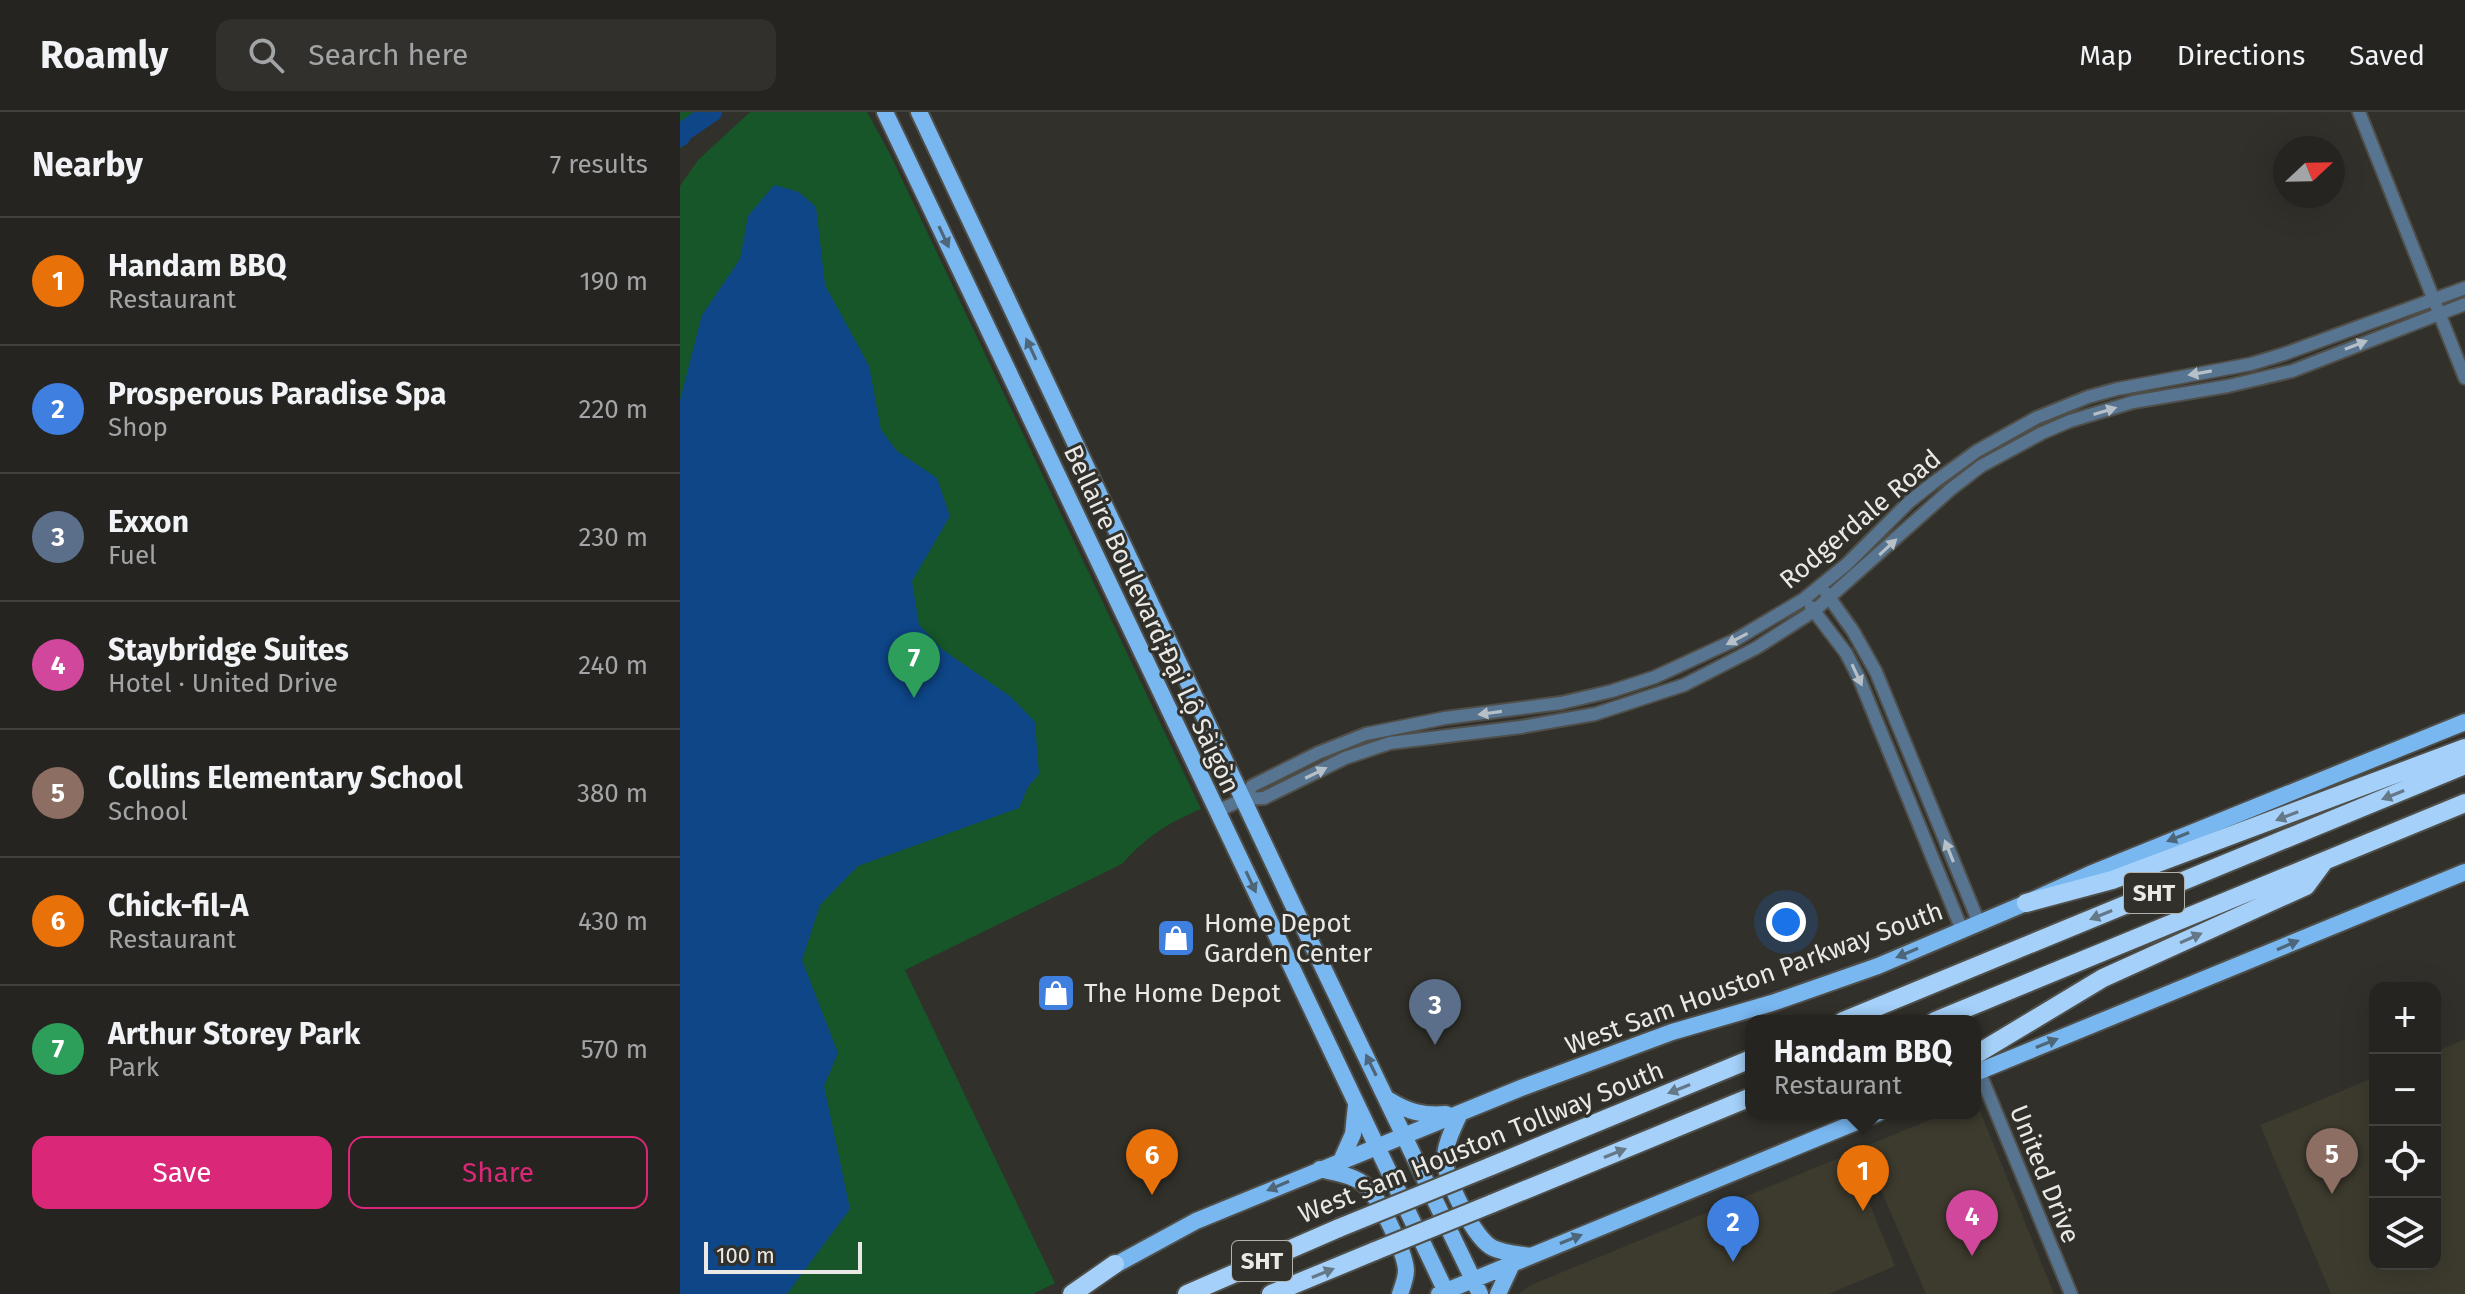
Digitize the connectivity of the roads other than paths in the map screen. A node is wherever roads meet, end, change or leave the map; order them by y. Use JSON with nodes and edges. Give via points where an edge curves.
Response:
{"nodes":[{"id":1,"x":885,"y":112,"type":"edge"},
{"id":2,"x":919,"y":112,"type":"edge"},
{"id":3,"x":2359,"y":112,"type":"edge"},
{"id":4,"x":2465,"y":288,"type":"edge"},
{"id":5,"x":2434,"y":299,"type":"junction"},
{"id":6,"x":2465,"y":304,"type":"edge"},
{"id":7,"x":2440,"y":314,"type":"junction"},
{"id":8,"x":2251,"y":364,"type":"junction"},
{"id":9,"x":2465,"y":378,"type":"edge"},
{"id":10,"x":2256,"y":379,"type":"junction"},
{"id":11,"x":1046,"y":381,"type":"junction"},
{"id":12,"x":1019,"y":393,"type":"junction"},
{"id":13,"x":2064,"y":406,"type":"junction"},
{"id":14,"x":2070,"y":421,"type":"junction"},
{"id":15,"x":2008,"y":432,"type":"junction"},
{"id":16,"x":2015,"y":447,"type":"junction"},
{"id":17,"x":1820,"y":586,"type":"junction"},
{"id":18,"x":1804,"y":599,"type":"junction"},
{"id":19,"x":1830,"y":599,"type":"junction"},
{"id":20,"x":1814,"y":611,"type":"junction"},
{"id":21,"x":1591,"y":697,"type":"junction"},
{"id":22,"x":1595,"y":714,"type":"junction"},
{"id":23,"x":2465,"y":722,"type":"edge"},
{"id":24,"x":1417,"y":723,"type":"junction"},
{"id":25,"x":1420,"y":738,"type":"junction"},
{"id":26,"x":1907,"y":746,"type":"junction"},
{"id":27,"x":2465,"y":748,"type":"edge"},
{"id":28,"x":1890,"y":753,"type":"junction"},
{"id":29,"x":2465,"y":765,"type":"edge"},
{"id":30,"x":1244,"y":799,"type":"junction"},
{"id":31,"x":2465,"y":803,"type":"edge"},
{"id":32,"x":1217,"y":811,"type":"junction"},
{"id":33,"x":2325,"y":861,"type":"junction"},
{"id":34,"x":2465,"y":872,"type":"edge"},
{"id":35,"x":2026,"y":903,"type":"junction"},
{"id":36,"x":1979,"y":923,"type":"junction"},
{"id":37,"x":1962,"y":930,"type":"junction"},
{"id":38,"x":1858,"y":1015,"type":"edge"},
{"id":39,"x":1950,"y":1015,"type":"edge"},
{"id":40,"x":1745,"y":1061,"type":"edge"},
{"id":41,"x":1981,"y":1063,"type":"edge"},
{"id":42,"x":1981,"y":1065,"type":"edge"},
{"id":43,"x":1981,"y":1079,"type":"edge"},
{"id":44,"x":1745,"y":1099,"type":"edge"},
{"id":45,"x":1388,"y":1100,"type":"junction"},
{"id":46,"x":1356,"y":1104,"type":"junction"},
{"id":47,"x":1460,"y":1113,"type":"junction"},
{"id":48,"x":1863,"y":1119,"type":"edge"},
{"id":49,"x":1405,"y":1135,"type":"junction"},
{"id":50,"x":1376,"y":1146,"type":"junction"},
{"id":51,"x":1341,"y":1161,"type":"junction"},
{"id":52,"x":1320,"y":1169,"type":"junction"},
{"id":53,"x":1530,"y":1256,"type":"junction"},
{"id":54,"x":1115,"y":1264,"type":"joint"},
{"id":55,"x":1512,"y":1264,"type":"junction"},
{"id":56,"x":1476,"y":1287,"type":"edge"},
{"id":57,"x":1444,"y":1293,"type":"edge"},
{"id":58,"x":1070,"y":1294,"type":"edge"},
{"id":59,"x":1187,"y":1294,"type":"edge"},
{"id":60,"x":1271,"y":1294,"type":"edge"},
{"id":61,"x":1400,"y":1294,"type":"edge"},
{"id":62,"x":1498,"y":1294,"type":"edge"},
{"id":63,"x":2071,"y":1294,"type":"edge"}],
"edges":[{"from":1,"to":12,"type":"main road","name":"Bellaire Boulevard;Đại Lộ Sàigòn","one_way":true},
{"from":11,"to":2,"type":"main road","name":"Bellaire Boulevard;Đại Lộ Sàigòn","one_way":true},
{"from":3,"to":5,"type":"street"},
{"from":4,"to":5,"type":"street","name":"Rodgerdale Road"},
{"from":5,"to":7,"type":"street"},
{"from":5,"to":8,"type":"street","name":"Rodgerdale Road"},
{"from":6,"to":7,"type":"street","name":"Rodgerdale Road"},
{"from":7,"to":9,"type":"street"},
{"from":10,"to":7,"type":"street","name":"Rodgerdale Road","one_way":true,"via":[[2292,371]]},
{"from":8,"to":10,"type":"street"},
{"from":8,"to":13,"type":"street","name":"Rodgerdale Road","one_way":true,"via":[[2117,389]]},
{"from":14,"to":10,"type":"street","name":"Rodgerdale Road","one_way":true,"via":[[2133,402]]},
{"from":11,"to":12,"type":"main road"},
{"from":11,"to":30,"type":"main road","name":"Bellaire Boulevard;Đại Lộ Sàigòn"},
{"from":12,"to":32,"type":"main road","name":"Bellaire Boulevard;Đại Lộ Sàigòn"},
{"from":13,"to":14,"type":"street"},
{"from":13,"to":15,"type":"street","name":"Rodgerdale Road"},
{"from":14,"to":16,"type":"street","name":"Rodgerdale Road"},
{"from":15,"to":16,"type":"street"},
{"from":15,"to":17,"type":"street","name":"Rodgerdale Road","via":[[1909,502]]},
{"from":19,"to":16,"type":"street","name":"Rodgerdale Road","one_way":true,"via":[[1951,489]]},
{"from":17,"to":18,"type":"street","name":"Rodgerdale Road"},
{"from":17,"to":19,"type":"street"},
{"from":18,"to":20,"type":"street"},
{"from":18,"to":21,"type":"street","name":"Rodgerdale Road","one_way":true,"via":[[1709,653]]},
{"from":19,"to":20,"type":"street","name":"Rodgerdale Road"},
{"from":19,"to":26,"type":"street","via":[[1869,657]]},
{"from":20,"to":22,"type":"street","name":"Rodgerdale Road","via":[[1716,671]]},
{"from":20,"to":28,"type":"street","one_way":true,"via":[[1853,666]]},
{"from":21,"to":22,"type":"street"},
{"from":21,"to":24,"type":"street","name":"Rodgerdale Road","one_way":true},
{"from":22,"to":25,"type":"street","name":"Rodgerdale Road"},
{"from":23,"to":35,"type":"main road","name":"West Sam Houston Parkway South","one_way":true},
{"from":24,"to":25,"type":"street"},
{"from":24,"to":30,"type":"street","name":"Rodgerdale Road","via":[[1366,734],[1318,753],[1252,786]]},
{"from":30,"to":25,"type":"street","name":"Rodgerdale Road","one_way":true,"via":[[1264,798],[1370,749]]},
{"from":26,"to":28,"type":"street"},
{"from":36,"to":26,"type":"street","one_way":true},
{"from":27,"to":35,"type":"highway","one_way":true,"via":[[2112,880]]},
{"from":28,"to":37,"type":"street"},
{"from":29,"to":38,"type":"highway","number":"SHT","one_way":true},
{"from":30,"to":32,"type":"street","name":"Rodgerdale Road"},
{"from":45,"to":30,"type":"main road","name":"Bellaire Boulevard;Đại Lộ Sàigòn","one_way":true},
{"from":31,"to":33,"type":"highway","number":"SHT"},
{"from":32,"to":46,"type":"main road","name":"Bellaire Boulevard;Đại Lộ Sàigòn","one_way":true},
{"from":33,"to":39,"type":"highway","number":"SHT"},
{"from":41,"to":33,"type":"highway","one_way":true,"via":[[2103,978],[2306,886]]},
{"from":42,"to":34,"type":"main road","one_way":true},
{"from":35,"to":36,"type":"main road","name":"West Sam Houston Parkway South"},
{"from":36,"to":37,"type":"main road","name":"West Sam Houston Parkway South"},
{"from":37,"to":47,"type":"main road","name":"West Sam Houston Parkway South","one_way":true,"via":[[1878,966],[1659,1036]]},
{"from":40,"to":59,"type":"highway","name":"West Sam Houston Tollway South","number":"SHT","one_way":true,"bridge":true},
{"from":43,"to":63,"type":"street","name":"United Drive"},
{"from":60,"to":44,"type":"highway","number":"SHT","one_way":true,"bridge":true},
{"from":45,"to":47,"type":"main road","via":[[1425,1115]]},
{"from":45,"to":49,"type":"main road","name":"Bellaire Boulevard;Đại Lộ Sàigòn"},
{"from":46,"to":50,"type":"main road","name":"Bellaire Boulevard;Đại Lộ Sàigòn"},
{"from":46,"to":51,"type":"main road","via":[[1353,1134]]},
{"from":47,"to":49,"type":"main road","name":"West Sam Houston Parkway South"},
{"from":47,"to":53,"type":"main road","via":[[1444,1158],[1469,1220],[1492,1248]]},
{"from":53,"to":48,"type":"main road","one_way":true},
{"from":49,"to":50,"type":"main road","name":"West Sam Houston Parkway South"},
{"from":49,"to":56,"type":"main road","name":"Bellaire Boulevard;Đại Lộ Sàigòn"},
{"from":50,"to":51,"type":"main road","name":"West Sam Houston Parkway South"},
{"from":50,"to":57,"type":"main road","name":"Bellaire Boulevard;Đại Lộ Sàigòn"},
{"from":51,"to":52,"type":"main road","name":"West Sam Houston Parkway South"},
{"from":52,"to":54,"type":"main road","name":"West Sam Houston Parkway South","one_way":true,"via":[[1196,1221]]},
{"from":52,"to":61,"type":"main road","via":[[1366,1185],[1378,1202],[1404,1259]]},
{"from":53,"to":55,"type":"main road"},
{"from":54,"to":58,"type":"highway"},
{"from":55,"to":56,"type":"main road"},
{"from":55,"to":62,"type":"main road"},
{"from":56,"to":57,"type":"main road"}]}
